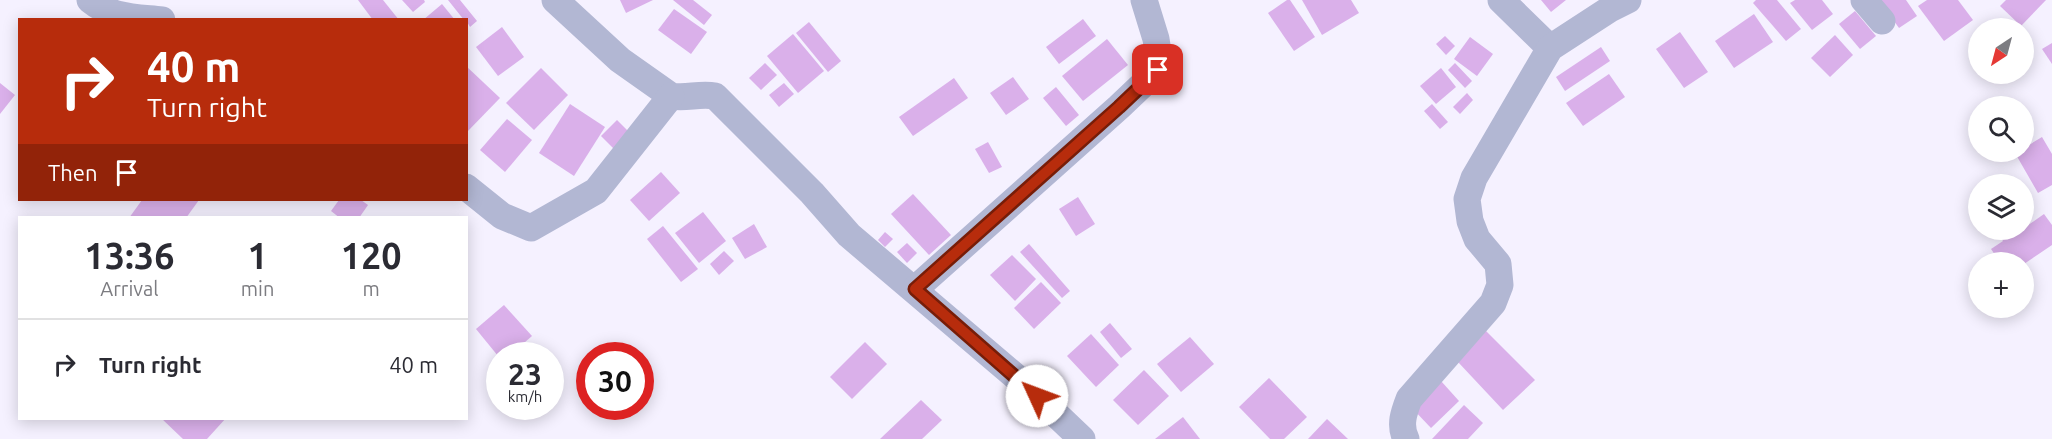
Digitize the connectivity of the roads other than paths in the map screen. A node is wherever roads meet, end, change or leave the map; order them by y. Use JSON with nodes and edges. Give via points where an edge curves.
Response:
{"nodes":[{"id":1,"x":90,"y":0,"type":"edge"},
{"id":2,"x":555,"y":0,"type":"edge"},
{"id":3,"x":1144,"y":0,"type":"edge"},
{"id":4,"x":1502,"y":0,"type":"edge"},
{"id":5,"x":1628,"y":0,"type":"edge"},
{"id":6,"x":1864,"y":0,"type":"edge"},
{"id":7,"x":146,"y":18,"type":"edge"},
{"id":8,"x":1882,"y":21,"type":"dead end"},
{"id":9,"x":1550,"y":48,"type":"junction"},
{"id":10,"x":671,"y":96,"type":"junction"},
{"id":11,"x":468,"y":189,"type":"edge"},
{"id":12,"x":915,"y":289,"type":"junction"},
{"id":13,"x":1082,"y":439,"type":"edge"},
{"id":14,"x":1406,"y":439,"type":"edge"}],
"edges":[{"from":1,"to":7,"type":"street","via":[[103,11]]},
{"from":2,"to":10,"type":"street","via":[[620,60]]},
{"from":3,"to":12,"type":"street","via":[[1156,39],[1158,70]]},
{"from":4,"to":9,"type":"street"},
{"from":5,"to":9,"type":"street"},
{"from":6,"to":8,"type":"street"},
{"from":9,"to":14,"type":"street","via":[[1474,178],[1467,200],[1478,239],[1498,264],[1500,285],[1493,303],[1409,399],[1402,416]]},
{"from":10,"to":11,"type":"street","via":[[596,191],[531,228],[502,216]]},
{"from":10,"to":12,"type":"street","via":[[714,96],[849,235]]},
{"from":12,"to":13,"type":"street"}]}
